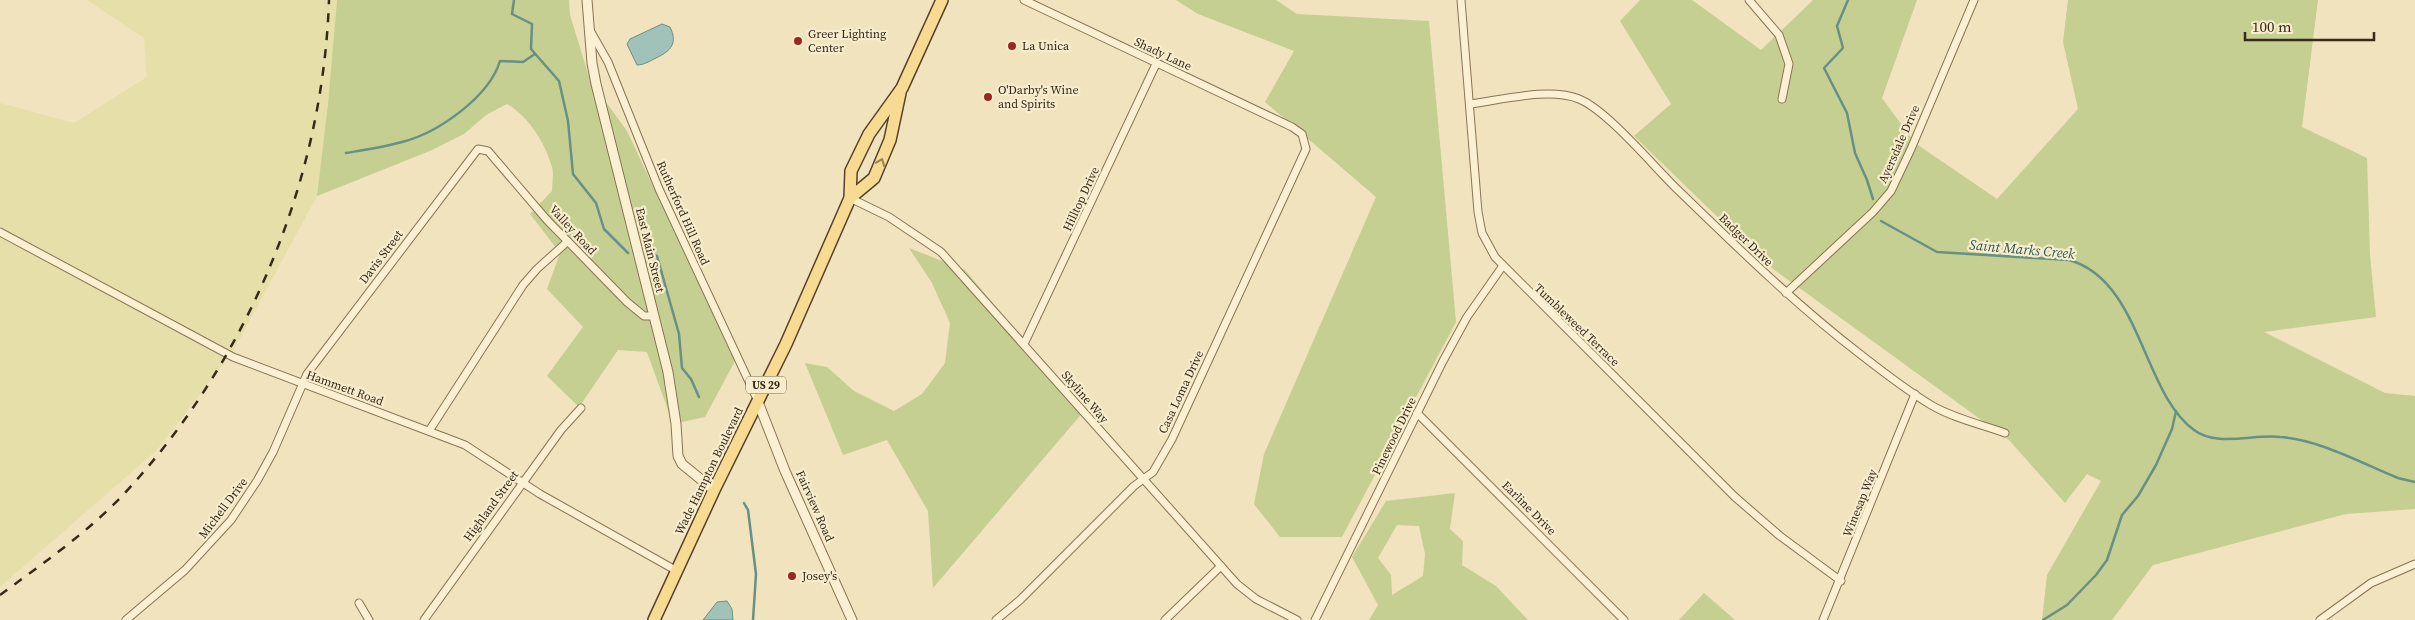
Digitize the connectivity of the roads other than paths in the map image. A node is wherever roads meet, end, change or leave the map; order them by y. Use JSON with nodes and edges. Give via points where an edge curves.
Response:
{"nodes":[{"id":1,"x":587,"y":0,"type":"edge"},
{"id":2,"x":942,"y":0,"type":"edge"},
{"id":3,"x":1024,"y":0,"type":"edge"},
{"id":4,"x":1461,"y":0,"type":"edge"},
{"id":5,"x":1749,"y":0,"type":"edge"},
{"id":6,"x":1974,"y":0,"type":"edge"},
{"id":7,"x":591,"y":32,"type":"junction"},
{"id":8,"x":1156,"y":64,"type":"junction"},
{"id":9,"x":902,"y":88,"type":"junction"},
{"id":10,"x":1782,"y":100,"type":"dead end"},
{"id":11,"x":1470,"y":104,"type":"junction"},
{"id":12,"x":1292,"y":127,"type":"joint"},
{"id":13,"x":482,"y":149,"type":"joint"},
{"id":14,"x":850,"y":198,"type":"junction"},
{"id":15,"x":0,"y":232,"type":"edge"},
{"id":16,"x":567,"y":242,"type":"junction"},
{"id":17,"x":1502,"y":267,"type":"junction"},
{"id":18,"x":1786,"y":293,"type":"junction"},
{"id":19,"x":654,"y":316,"type":"junction"},
{"id":20,"x":1024,"y":344,"type":"junction"},
{"id":21,"x":302,"y":384,"type":"junction"},
{"id":22,"x":1914,"y":394,"type":"junction"},
{"id":23,"x":758,"y":402,"type":"junction"},
{"id":24,"x":581,"y":408,"type":"dead end"},
{"id":25,"x":1417,"y":413,"type":"junction"},
{"id":26,"x":429,"y":431,"type":"junction"},
{"id":27,"x":2005,"y":433,"type":"dead end"},
{"id":28,"x":1144,"y":479,"type":"junction"},
{"id":29,"x":522,"y":483,"type":"junction"},
{"id":30,"x":714,"y":490,"type":"junction"},
{"id":31,"x":2415,"y":564,"type":"edge"},
{"id":32,"x":1221,"y":566,"type":"junction"},
{"id":33,"x":677,"y":571,"type":"junction"},
{"id":34,"x":1841,"y":581,"type":"junction"},
{"id":35,"x":359,"y":603,"type":"dead end"},
{"id":36,"x":126,"y":620,"type":"edge"},
{"id":37,"x":369,"y":620,"type":"edge"},
{"id":38,"x":424,"y":620,"type":"edge"},
{"id":39,"x":654,"y":620,"type":"edge"},
{"id":40,"x":852,"y":620,"type":"edge"},
{"id":41,"x":996,"y":620,"type":"edge"},
{"id":42,"x":1165,"y":620,"type":"edge"},
{"id":43,"x":1298,"y":620,"type":"edge"},
{"id":44,"x":1315,"y":620,"type":"edge"},
{"id":45,"x":1624,"y":620,"type":"edge"},
{"id":46,"x":1823,"y":620,"type":"edge"},
{"id":47,"x":2320,"y":620,"type":"edge"}],
"edges":[{"from":1,"to":7,"type":"street","name":"East Main Street"},
{"from":2,"to":9,"type":"main road","name":"Wade Hampton Boulevard","number":"US 29"},
{"from":3,"to":8,"type":"street","name":"Shady Lane"},
{"from":4,"to":11,"type":"street","name":"Tumbleweed Terrace"},
{"from":5,"to":10,"type":"street","via":[[1778,35],[1788,64]]},
{"from":6,"to":18,"type":"street","name":"Ayersdale Drive","via":[[1891,191],[1873,212]]},
{"from":7,"to":19,"type":"street","name":"East Main Street","via":[[596,84]]},
{"from":7,"to":23,"type":"street","name":"Rutherford Hill Road","via":[[608,62],[659,190]]},
{"from":8,"to":12,"type":"street","name":"Shady Lane"},
{"from":8,"to":20,"type":"street","name":"Hilltop Drive"},
{"from":9,"to":14,"type":"main road","name":"Wade Hampton Boulevard","number":"US 29","via":[[869,134],[851,171]]},
{"from":14,"to":9,"type":"main road","name":"Wade Hampton Boulevard","number":"US 29","one_way":true,"via":[[874,178],[890,140]]},
{"from":11,"to":17,"type":"street","name":"Tumbleweed Terrace","via":[[1479,221],[1487,245]]},
{"from":11,"to":18,"type":"street","name":"Badger Drive","via":[[1555,94],[1585,102],[1625,136]]},
{"from":12,"to":28,"type":"street","name":"Casa Loma Drive","via":[[1299,130],[1305,139],[1304,154],[1172,440],[1156,468]]},
{"from":13,"to":16,"type":"street","name":"Valley Road"},
{"from":13,"to":21,"type":"street","name":"Davis Street","via":[[474,152]]},
{"from":14,"to":20,"type":"street","name":"Skyline Way","via":[[889,217],[941,252]]},
{"from":14,"to":23,"type":"main road","name":"Wade Hampton Boulevard","number":"US 29"},
{"from":15,"to":21,"type":"street","name":"Hammett Road","via":[[233,356]]},
{"from":16,"to":19,"type":"street","name":"Valley Road","via":[[627,302],[644,316]]},
{"from":16,"to":26,"type":"street","via":[[523,285]]},
{"from":17,"to":25,"type":"street","name":"Pinewood Drive","via":[[1467,317]]},
{"from":17,"to":34,"type":"street","name":"Tumbleweed Terrace","via":[[1735,498]]},
{"from":18,"to":22,"type":"street","name":"Badger Drive"},
{"from":19,"to":30,"type":"street","name":"East Main Street","via":[[672,392],[678,456],[682,464]]},
{"from":20,"to":28,"type":"street","name":"Skyline Way"},
{"from":21,"to":26,"type":"street","name":"Hammett Road"},
{"from":21,"to":36,"type":"street","name":"Michell Drive","via":[[273,452],[231,520],[185,570]]},
{"from":22,"to":27,"type":"street","name":"Badger Drive","via":[[1948,413]]},
{"from":22,"to":34,"type":"street","name":"Winesap Way"},
{"from":23,"to":30,"type":"main road","name":"Wade Hampton Boulevard","number":"US 29"},
{"from":23,"to":40,"type":"street","name":"Fairview Road","via":[[785,471]]},
{"from":24,"to":29,"type":"street","name":"Highland Street"},
{"from":25,"to":44,"type":"street","name":"Pinewood Drive"},
{"from":25,"to":45,"type":"street","name":"Earline Drive"},
{"from":26,"to":29,"type":"street","name":"Hammett Road","via":[[465,445]]},
{"from":28,"to":32,"type":"street","name":"Skyline Way"},
{"from":28,"to":41,"type":"street","name":"Casa Loma Drive"},
{"from":29,"to":33,"type":"street","name":"Hammett Road"},
{"from":29,"to":38,"type":"street","name":"Highland Street"},
{"from":30,"to":33,"type":"main road","name":"Wade Hampton Boulevard","number":"US 29"},
{"from":31,"to":47,"type":"street","via":[[2371,583]]},
{"from":32,"to":42,"type":"street"},
{"from":32,"to":43,"type":"street","name":"Skyline Way","via":[[1256,599]]},
{"from":33,"to":39,"type":"main road","name":"Wade Hampton Boulevard","number":"US 29"},
{"from":34,"to":46,"type":"street","name":"Winesap Way"},
{"from":35,"to":37,"type":"street"}]}
